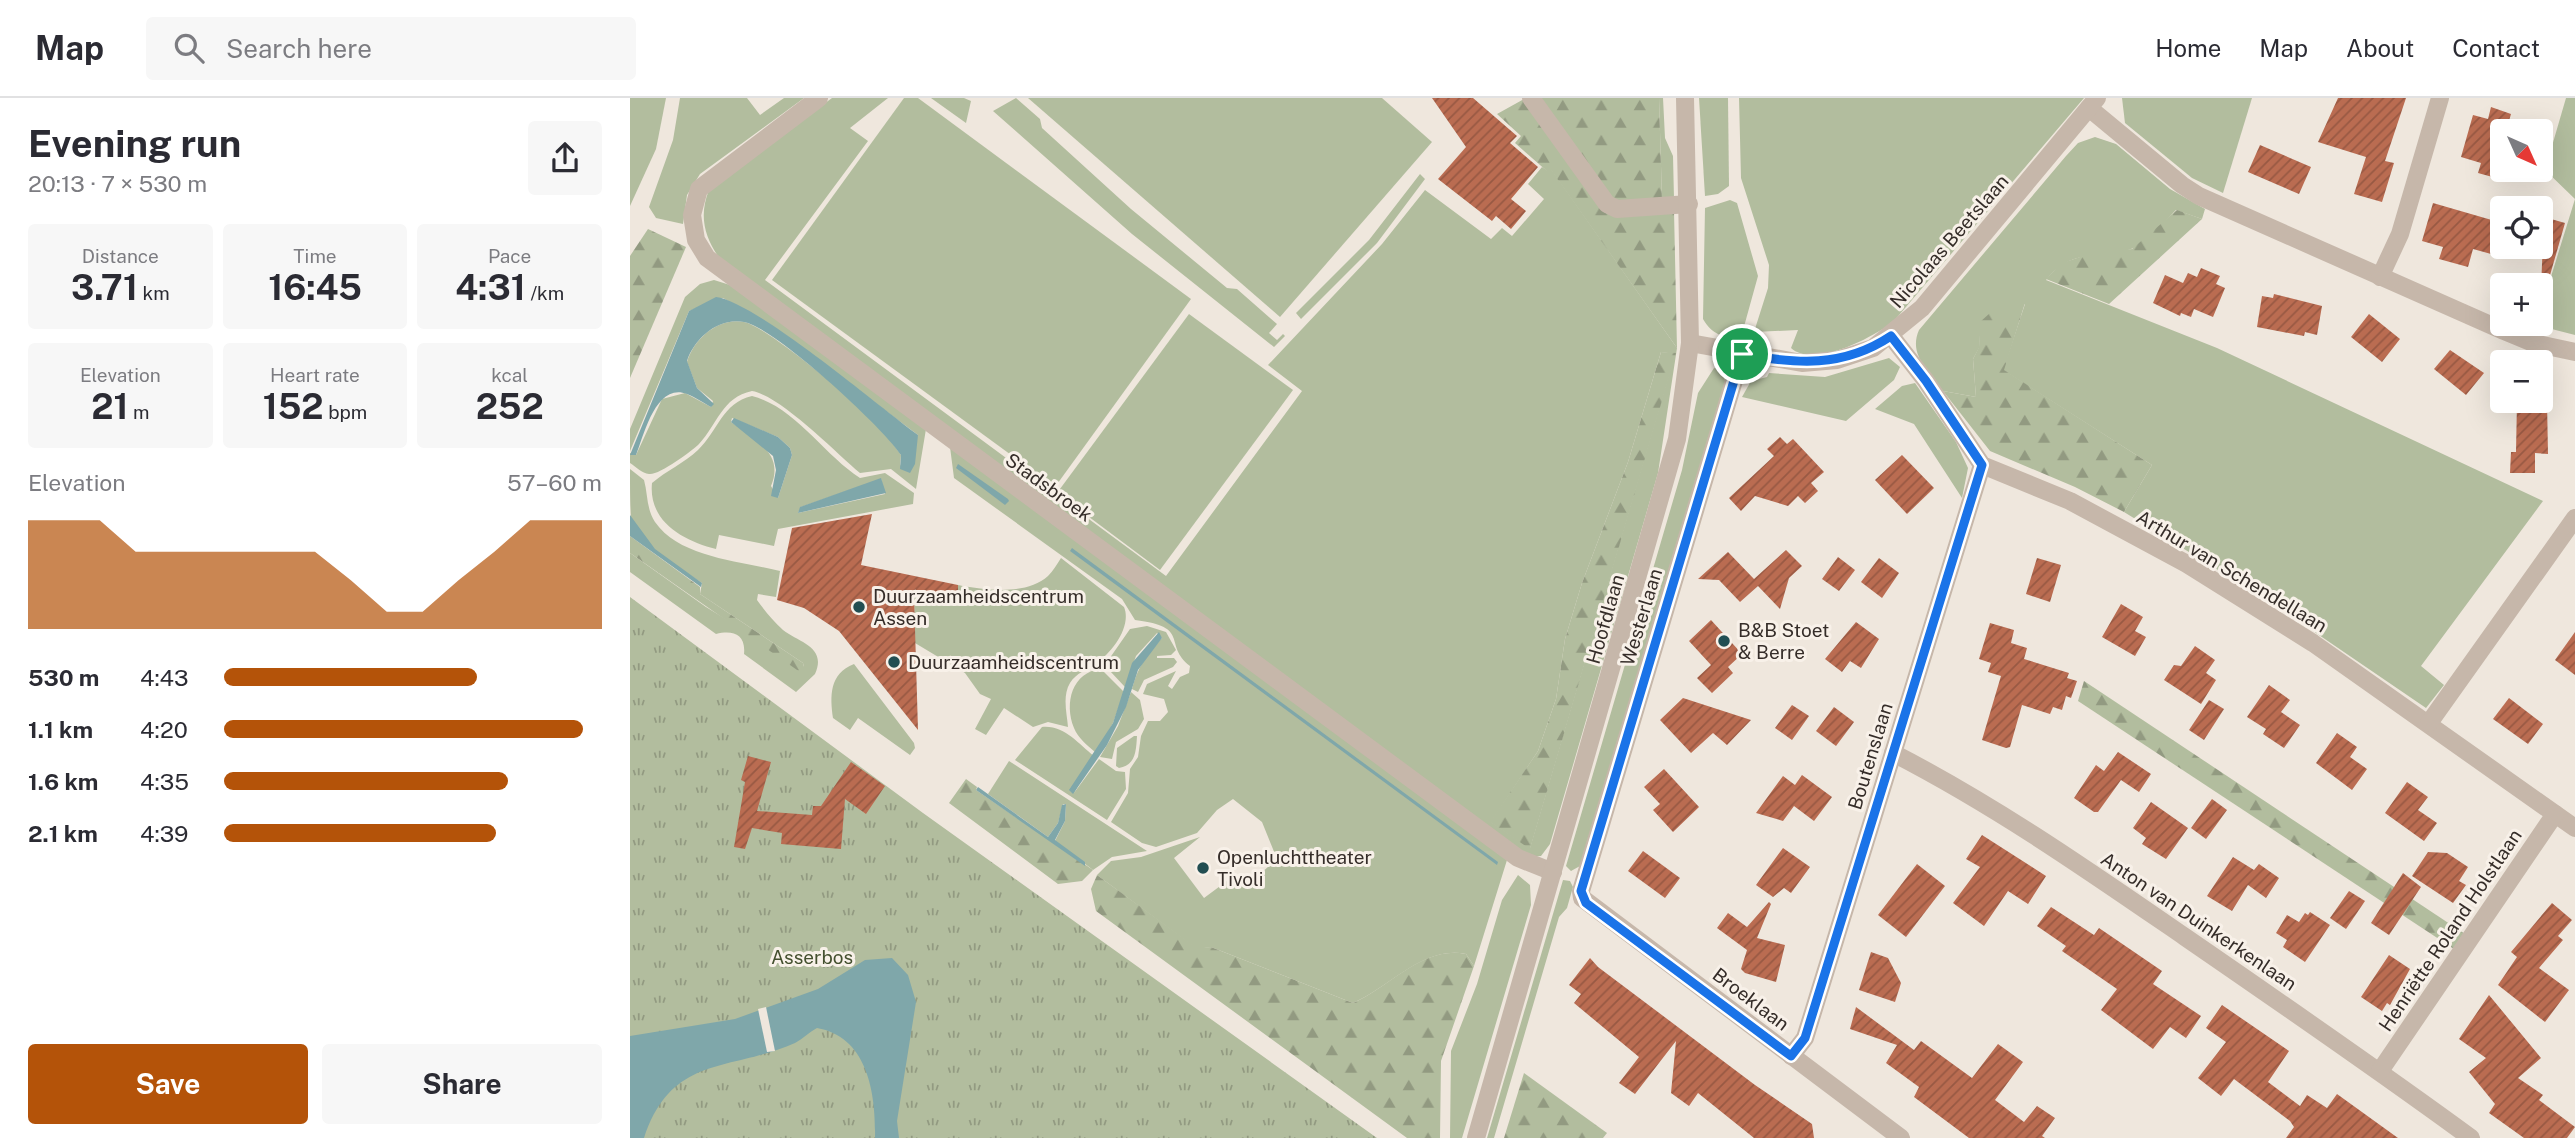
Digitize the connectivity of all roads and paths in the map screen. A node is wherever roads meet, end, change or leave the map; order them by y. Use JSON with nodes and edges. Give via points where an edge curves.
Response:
{"nodes":[{"id":1,"x":819,"y":98,"type":"edge"},
{"id":2,"x":1531,"y":98,"type":"edge"},
{"id":3,"x":1685,"y":98,"type":"edge"},
{"id":4,"x":2440,"y":98,"type":"edge"},
{"id":5,"x":2093,"y":103,"type":"edge"},
{"id":6,"x":1689,"y":204,"type":"junction"},
{"id":7,"x":2380,"y":277,"type":"junction"},
{"id":8,"x":1891,"y":336,"type":"junction"},
{"id":9,"x":1690,"y":343,"type":"junction"},
{"id":10,"x":2575,"y":352,"type":"edge"},
{"id":11,"x":1742,"y":354,"type":"junction"},
{"id":12,"x":1982,"y":465,"type":"junction"},
{"id":13,"x":2575,"y":518,"type":"edge"},
{"id":14,"x":2429,"y":723,"type":"junction"},
{"id":15,"x":1893,"y":753,"type":"junction"},
{"id":16,"x":2555,"y":814,"type":"junction"},
{"id":17,"x":2575,"y":828,"type":"edge"},
{"id":18,"x":1553,"y":872,"type":"junction"},
{"id":19,"x":1581,"y":891,"type":"joint"},
{"id":20,"x":1791,"y":1056,"type":"junction"},
{"id":21,"x":2380,"y":1071,"type":"junction"},
{"id":22,"x":1476,"y":1138,"type":"edge"},
{"id":23,"x":1901,"y":1138,"type":"edge"},
{"id":24,"x":2472,"y":1138,"type":"edge"}],
"edges":[{"from":1,"to":18,"type":"street","name":"Stadsbroek","via":[[699,189],[691,215],[696,240],[707,258],[1518,858]]},
{"from":2,"to":6,"type":"street","via":[[1607,204],[1617,209]]},
{"from":3,"to":6,"type":"street","name":"Hoofdlaan"},
{"from":4,"to":7,"type":"street","via":[[2400,234]]},
{"from":5,"to":7,"type":"street","name":"Nicolaas Beetslaan","via":[[2199,196]]},
{"from":5,"to":8,"type":"street","name":"Nicolaas Beetslaan","via":[[1922,309]]},
{"from":6,"to":9,"type":"street","name":"Hoofdlaan"},
{"from":7,"to":10,"type":"street","name":"Nicolaas Beetslaan","via":[[2533,343]]},
{"from":8,"to":11,"type":"street","name":"Nicolaas Beetslaan","via":[[1853,356],[1820,362],[1783,362]]},
{"from":8,"to":12,"type":"street"},
{"from":9,"to":11,"type":"street","name":"Nicolaas Beetslaan"},
{"from":9,"to":18,"type":"street","name":"Hoofdlaan","via":[[1668,478]]},
{"from":11,"to":19,"type":"street","name":"Westerlaan"},
{"from":12,"to":14,"type":"street","name":"Arthur van Schendellaan","via":[[2070,501],[2187,564]]},
{"from":12,"to":15,"type":"street","name":"Boutenslaan"},
{"from":13,"to":14,"type":"street"},
{"from":14,"to":16,"type":"street","name":"Arthur van Schendellaan"},
{"from":15,"to":20,"type":"street","name":"Boutenslaan","via":[[1805,1038]]},
{"from":15,"to":21,"type":"street","name":"Anton van Duinkerkenlaan","via":[[1969,792]]},
{"from":16,"to":17,"type":"street","name":"Arthur van Schendellaan"},
{"from":16,"to":21,"type":"street","name":"Henriëtte Roland Holstlaan"},
{"from":18,"to":22,"type":"street","name":"Hoofdlaan"},
{"from":19,"to":20,"type":"street","name":"Broeklaan","via":[[1586,903]]},
{"from":20,"to":23,"type":"street","name":"Broeklaan"},
{"from":21,"to":24,"type":"street","name":"Anton van Duinkerkenlaan"}]}
